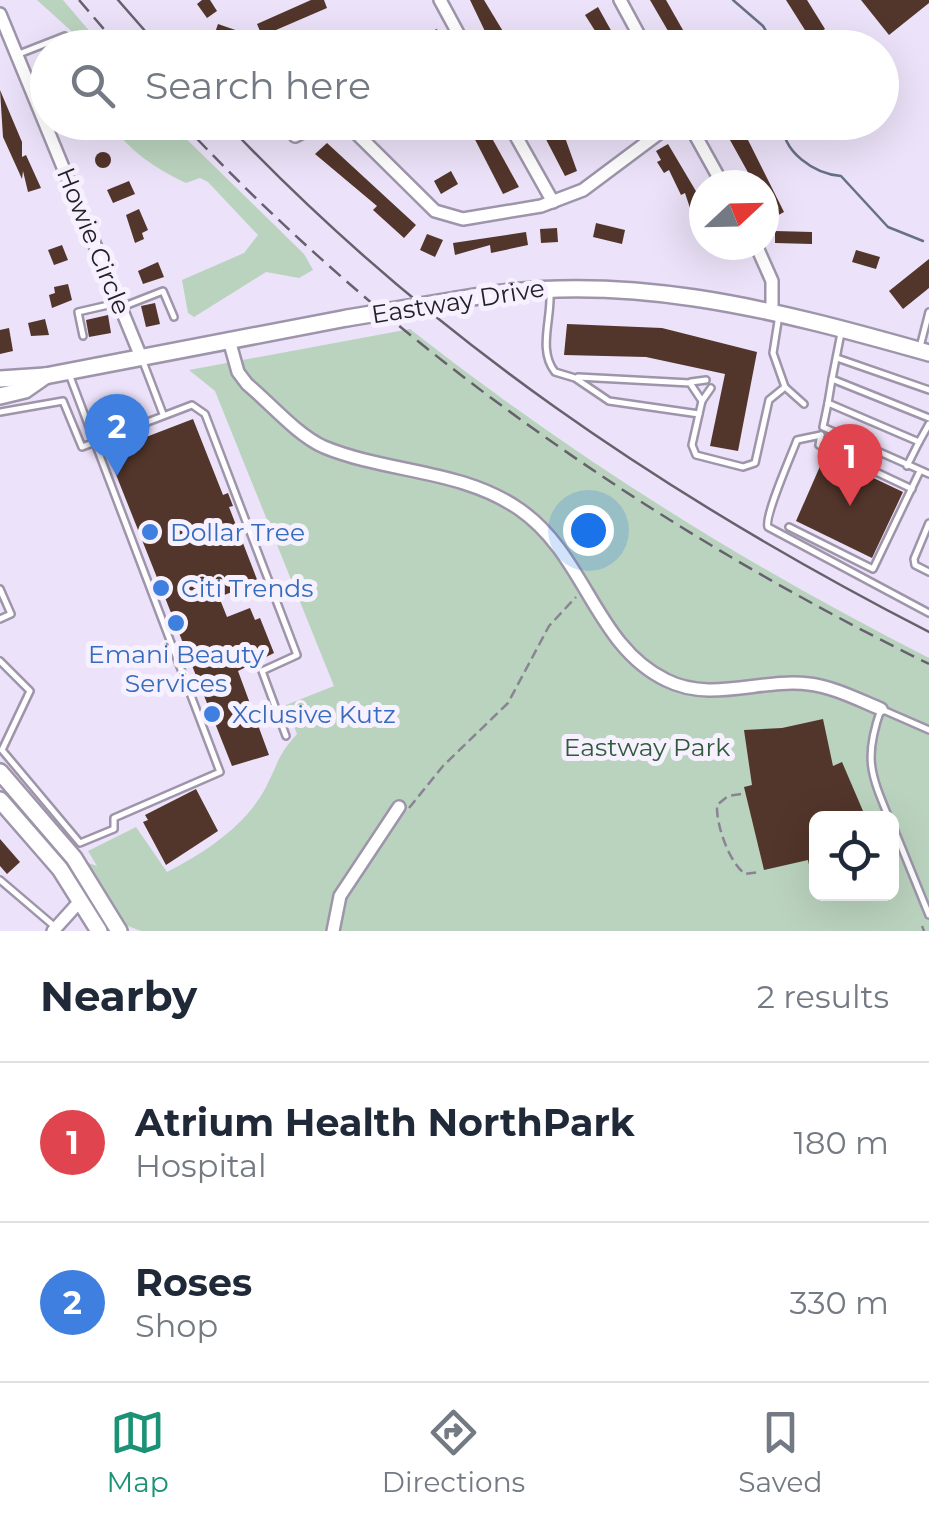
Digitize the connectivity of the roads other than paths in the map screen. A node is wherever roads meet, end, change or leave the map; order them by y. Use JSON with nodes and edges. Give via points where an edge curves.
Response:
{"nodes":[{"id":1,"x":440,"y":0,"type":"edge"},
{"id":2,"x":620,"y":0,"type":"edge"},
{"id":3,"x":0,"y":14,"type":"edge"},
{"id":4,"x":456,"y":30,"type":"edge"},
{"id":5,"x":636,"y":30,"type":"edge"},
{"id":6,"x":30,"y":50,"type":"edge"},
{"id":7,"x":18,"y":55,"type":"junction"},
{"id":8,"x":29,"y":82,"type":"edge"},
{"id":9,"x":53,"y":140,"type":"edge"},
{"id":10,"x":364,"y":140,"type":"edge"},
{"id":11,"x":518,"y":140,"type":"edge"},
{"id":12,"x":651,"y":140,"type":"edge"},
{"id":13,"x":698,"y":140,"type":"edge"},
{"id":14,"x":714,"y":170,"type":"edge"},
{"id":15,"x":553,"y":202,"type":"junction"},
{"id":16,"x":763,"y":260,"type":"edge"},
{"id":17,"x":549,"y":287,"type":"junction"},
{"id":18,"x":121,"y":305,"type":"junction"},
{"id":19,"x":929,"y":312,"type":"edge"},
{"id":20,"x":775,"y":313,"type":"junction"},
{"id":21,"x":174,"y":317,"type":"dead end"},
{"id":22,"x":841,"y":330,"type":"junction"},
{"id":23,"x":83,"y":336,"type":"dead end"},
{"id":24,"x":228,"y":340,"type":"junction"},
{"id":25,"x":924,"y":352,"type":"edge"},
{"id":26,"x":141,"y":356,"type":"junction"},
{"id":27,"x":837,"y":358,"type":"junction"},
{"id":28,"x":68,"y":371,"type":"junction"},
{"id":29,"x":45,"y":376,"type":"junction"},
{"id":30,"x":576,"y":378,"type":"junction"},
{"id":31,"x":832,"y":379,"type":"junction"},
{"id":32,"x":0,"y":380,"type":"edge"},
{"id":33,"x":706,"y":380,"type":"dead end"},
{"id":34,"x":690,"y":383,"type":"junction"},
{"id":35,"x":785,"y":387,"type":"junction"},
{"id":36,"x":711,"y":388,"type":"dead end"},
{"id":37,"x":929,"y":390,"type":"edge"},
{"id":38,"x":0,"y":396,"type":"edge"},
{"id":39,"x":702,"y":400,"type":"junction"},
{"id":40,"x":828,"y":403,"type":"junction"},
{"id":41,"x":804,"y":404,"type":"dead end"},
{"id":42,"x":0,"y":412,"type":"edge"},
{"id":43,"x":699,"y":414,"type":"junction"},
{"id":44,"x":164,"y":416,"type":"junction"},
{"id":45,"x":929,"y":421,"type":"edge"},
{"id":46,"x":823,"y":427,"type":"junction"},
{"id":47,"x":821,"y":435,"type":"junction"},
{"id":48,"x":95,"y":442,"type":"junction"},
{"id":49,"x":920,"y":442,"type":"junction"},
{"id":50,"x":907,"y":466,"type":"junction"},
{"id":51,"x":920,"y":471,"type":"junction"},
{"id":52,"x":929,"y":474,"type":"edge"},
{"id":53,"x":912,"y":489,"type":"junction"},
{"id":54,"x":929,"y":523,"type":"edge"},
{"id":55,"x":789,"y":526,"type":"dead end"},
{"id":56,"x":921,"y":542,"type":"junction"},
{"id":57,"x":929,"y":546,"type":"edge"},
{"id":58,"x":929,"y":572,"type":"edge"},
{"id":59,"x":0,"y":590,"type":"edge"},
{"id":60,"x":929,"y":613,"type":"edge"},
{"id":61,"x":0,"y":619,"type":"edge"},
{"id":62,"x":0,"y":661,"type":"edge"},
{"id":63,"x":882,"y":709,"type":"junction"},
{"id":64,"x":929,"y":730,"type":"edge"},
{"id":65,"x":286,"y":736,"type":"dead end"},
{"id":66,"x":0,"y":772,"type":"edge"},
{"id":67,"x":0,"y":800,"type":"edge"},
{"id":68,"x":398,"y":807,"type":"road end"},
{"id":69,"x":886,"y":811,"type":"edge"},
{"id":70,"x":899,"y":843,"type":"edge"},
{"id":71,"x":0,"y":880,"type":"edge"},
{"id":72,"x":81,"y":900,"type":"junction"},
{"id":73,"x":929,"y":914,"type":"edge"},
{"id":74,"x":55,"y":929,"type":"edge"},
{"id":75,"x":100,"y":931,"type":"edge"},
{"id":76,"x":119,"y":931,"type":"edge"},
{"id":77,"x":334,"y":931,"type":"edge"}],
"edges":[{"from":1,"to":4,"type":"street"},
{"from":2,"to":5,"type":"street"},
{"from":3,"to":7,"type":"street","name":"Howie Circle"},
{"from":6,"to":7,"type":"lane"},
{"from":7,"to":8,"type":"street","name":"Howie Circle"},
{"from":9,"to":18,"type":"street","name":"Howie Circle"},
{"from":10,"to":15,"type":"street","via":[[442,216],[463,219]]},
{"from":11,"to":15,"type":"street"},
{"from":12,"to":15,"type":"street","via":[[598,181]]},
{"from":13,"to":14,"type":"street"},
{"from":16,"to":20,"type":"street"},
{"from":17,"to":20,"type":"main road","name":"Eastway Drive","via":[[652,289]]},
{"from":17,"to":24,"type":"main road","name":"Eastway Drive","bridge":true},
{"from":17,"to":30,"type":"lane","via":[[547,362]]},
{"from":18,"to":21,"type":"lane","via":[[162,291]]},
{"from":18,"to":23,"type":"lane","via":[[78,312]]},
{"from":18,"to":26,"type":"street","name":"Howie Circle"},
{"from":19,"to":25,"type":"lane"},
{"from":20,"to":22,"type":"main road","name":"Eastway Drive"},
{"from":20,"to":35,"type":"lane","via":[[773,353]]},
{"from":22,"to":25,"type":"main road","name":"Eastway Drive"},
{"from":22,"to":27,"type":"lane"},
{"from":24,"to":26,"type":"main road","name":"Eastway Drive"},
{"from":24,"to":63,"type":"street","via":[[247,384],[318,445],[464,482],[531,518],[566,554],[616,640],[660,677],[707,690],[810,684]]},
{"from":26,"to":28,"type":"main road","name":"Eastway Drive"},
{"from":26,"to":44,"type":"lane"},
{"from":27,"to":31,"type":"lane"},
{"from":27,"to":37,"type":"lane"},
{"from":28,"to":29,"type":"main road","name":"Eastway Drive"},
{"from":28,"to":48,"type":"lane"},
{"from":29,"to":32,"type":"main road","name":"Eastway Drive"},
{"from":29,"to":38,"type":"main road","name":"Eastway Drive","via":[[26,390]]},
{"from":30,"to":34,"type":"lane"},
{"from":30,"to":43,"type":"lane","via":[[609,401]]},
{"from":31,"to":40,"type":"lane"},
{"from":31,"to":45,"type":"lane"},
{"from":33,"to":34,"type":"lane"},
{"from":34,"to":39,"type":"lane"},
{"from":35,"to":41,"type":"lane"},
{"from":35,"to":43,"type":"lane","via":[[769,400],[759,454],[750,466],[696,455]]},
{"from":36,"to":39,"type":"lane"},
{"from":39,"to":43,"type":"lane"},
{"from":40,"to":46,"type":"lane"},
{"from":40,"to":49,"type":"lane"},
{"from":42,"to":48,"type":"lane","via":[[63,401],[82,447]]},
{"from":44,"to":48,"type":"lane"},
{"from":44,"to":65,"type":"lane","via":[[192,405],[205,414],[298,656],[262,671]]},
{"from":45,"to":49,"type":"lane"},
{"from":46,"to":47,"type":"lane"},
{"from":46,"to":50,"type":"lane"},
{"from":47,"to":53,"type":"lane","via":[[818,445]]},
{"from":47,"to":60,"type":"lane","via":[[797,440],[766,516],[768,527]]},
{"from":48,"to":62,"type":"lane","via":[[220,772],[114,818],[114,829],[80,843],[2,750],[30,691]]},
{"from":49,"to":50,"type":"lane"},
{"from":50,"to":51,"type":"lane"},
{"from":51,"to":52,"type":"lane"},
{"from":51,"to":53,"type":"lane"},
{"from":53,"to":55,"type":"lane","via":[[873,569]]},
{"from":54,"to":56,"type":"lane"},
{"from":56,"to":57,"type":"lane"},
{"from":56,"to":58,"type":"lane","via":[[916,566]]},
{"from":59,"to":61,"type":"lane","via":[[11,614]]},
{"from":63,"to":64,"type":"lane"},
{"from":63,"to":69,"type":"lane","via":[[868,752]]},
{"from":66,"to":76,"type":"main road","via":[[74,858]]},
{"from":67,"to":72,"type":"main road"},
{"from":68,"to":77,"type":"street","via":[[340,896]]},
{"from":70,"to":73,"type":"lane"},
{"from":71,"to":74,"type":"lane"},
{"from":72,"to":74,"type":"street"},
{"from":72,"to":75,"type":"main road"}]}
